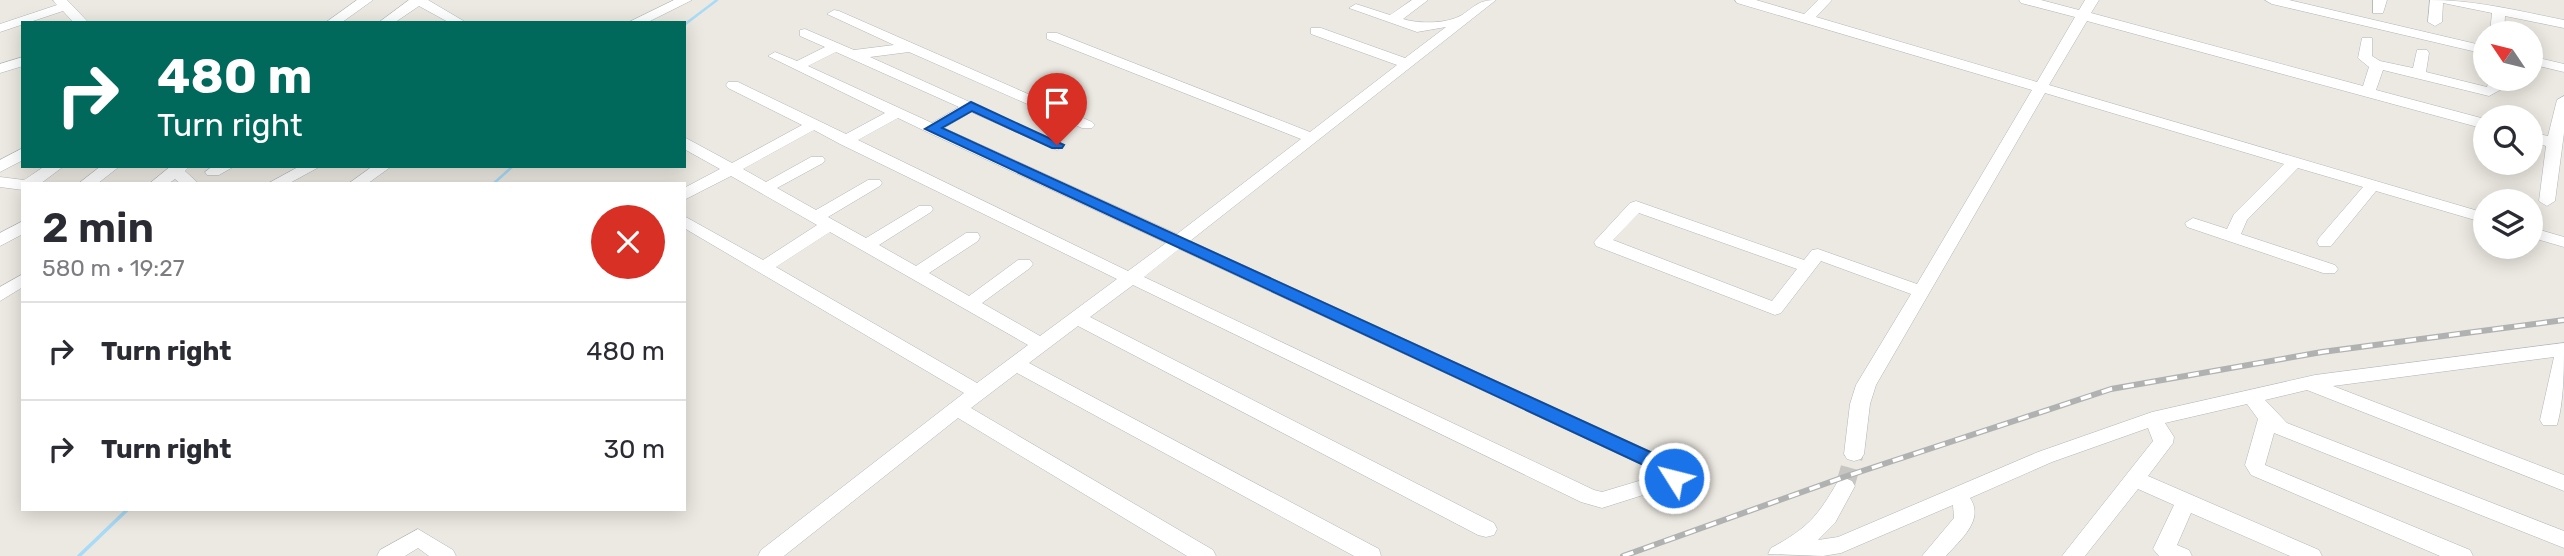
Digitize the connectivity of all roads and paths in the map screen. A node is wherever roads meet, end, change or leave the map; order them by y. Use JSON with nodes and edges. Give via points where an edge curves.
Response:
{"nodes":[{"id":1,"x":366,"y":0,"type":"edge"},
{"id":2,"x":418,"y":0,"type":"edge"},
{"id":3,"x":685,"y":0,"type":"edge"},
{"id":4,"x":1421,"y":0,"type":"edge"},
{"id":5,"x":1489,"y":0,"type":"edge"},
{"id":6,"x":1742,"y":0,"type":"edge"},
{"id":7,"x":1825,"y":0,"type":"edge"},
{"id":8,"x":2026,"y":0,"type":"edge"},
{"id":9,"x":2092,"y":0,"type":"edge"},
{"id":10,"x":2272,"y":0,"type":"edge"},
{"id":11,"x":2437,"y":0,"type":"edge"},
{"id":12,"x":2448,"y":0,"type":"edge"},
{"id":13,"x":63,"y":3,"type":"edge"},
{"id":14,"x":1356,"y":8,"type":"dead end"},
{"id":15,"x":2499,"y":10,"type":"junction"},
{"id":16,"x":834,"y":14,"type":"dead end"},
{"id":17,"x":2083,"y":16,"type":"junction"},
{"id":18,"x":1807,"y":19,"type":"junction"},
{"id":19,"x":1392,"y":20,"type":"junction"},
{"id":20,"x":1460,"y":20,"type":"junction"},
{"id":21,"x":80,"y":21,"type":"edge"},
{"id":22,"x":335,"y":21,"type":"edge"},
{"id":23,"x":388,"y":21,"type":"edge"},
{"id":24,"x":456,"y":21,"type":"edge"},
{"id":25,"x":638,"y":21,"type":"edge"},
{"id":26,"x":2498,"y":21,"type":"edge"},
{"id":27,"x":2435,"y":22,"type":"dead end"},
{"id":28,"x":2564,"y":24,"type":"edge"},
{"id":29,"x":0,"y":28,"type":"edge"},
{"id":30,"x":1316,"y":31,"type":"dead end"},
{"id":31,"x":805,"y":33,"type":"dead end"},
{"id":32,"x":1052,"y":36,"type":"dead end"},
{"id":33,"x":2367,"y":41,"type":"dead end"},
{"id":34,"x":836,"y":47,"type":"junction"},
{"id":35,"x":2473,"y":47,"type":"edge"},
{"id":36,"x":914,"y":48,"type":"junction"},
{"id":37,"x":2422,"y":53,"type":"dead end"},
{"id":38,"x":853,"y":55,"type":"junction"},
{"id":39,"x":775,"y":56,"type":"dead end"},
{"id":40,"x":21,"y":62,"type":"edge"},
{"id":41,"x":2543,"y":63,"type":"edge"},
{"id":42,"x":1408,"y":64,"type":"junction"},
{"id":43,"x":797,"y":66,"type":"junction"},
{"id":44,"x":2377,"y":66,"type":"junction"},
{"id":45,"x":2564,"y":68,"type":"edge"},
{"id":46,"x":0,"y":69,"type":"edge"},
{"id":47,"x":2419,"y":74,"type":"junction"},
{"id":48,"x":733,"y":85,"type":"dead end"},
{"id":49,"x":2040,"y":87,"type":"junction"},
{"id":50,"x":2473,"y":88,"type":"edge"},
{"id":51,"x":2368,"y":93,"type":"junction"},
{"id":52,"x":1025,"y":96,"type":"junction"},
{"id":53,"x":2564,"y":104,"type":"edge"},
{"id":54,"x":971,"y":106,"type":"junction"},
{"id":55,"x":895,"y":113,"type":"junction"},
{"id":56,"x":993,"y":116,"type":"junction"},
{"id":57,"x":2473,"y":121,"type":"edge"},
{"id":58,"x":814,"y":124,"type":"junction"},
{"id":59,"x":1087,"y":125,"type":"dead end"},
{"id":60,"x":932,"y":129,"type":"junction"},
{"id":61,"x":2558,"y":137,"type":"edge"},
{"id":62,"x":1312,"y":138,"type":"junction"},
{"id":63,"x":845,"y":141,"type":"junction"},
{"id":64,"x":686,"y":143,"type":"edge"},
{"id":65,"x":1057,"y":145,"type":"dead end"},
{"id":66,"x":21,"y":154,"type":"edge"},
{"id":67,"x":817,"y":160,"type":"dead end"},
{"id":68,"x":2295,"y":162,"type":"junction"},
{"id":69,"x":0,"y":167,"type":"edge"},
{"id":70,"x":53,"y":168,"type":"edge"},
{"id":71,"x":109,"y":168,"type":"edge"},
{"id":72,"x":309,"y":168,"type":"edge"},
{"id":73,"x":381,"y":168,"type":"edge"},
{"id":74,"x":2558,"y":168,"type":"edge"},
{"id":75,"x":178,"y":169,"type":"edge"},
{"id":76,"x":729,"y":170,"type":"junction"},
{"id":77,"x":0,"y":182,"type":"edge"},
{"id":78,"x":32,"y":182,"type":"edge"},
{"id":79,"x":89,"y":182,"type":"edge"},
{"id":80,"x":160,"y":182,"type":"edge"},
{"id":81,"x":279,"y":182,"type":"edge"},
{"id":82,"x":359,"y":182,"type":"edge"},
{"id":83,"x":874,"y":183,"type":"dead end"},
{"id":84,"x":21,"y":185,"type":"edge"},
{"id":85,"x":2373,"y":185,"type":"junction"},
{"id":86,"x":766,"y":188,"type":"junction"},
{"id":87,"x":686,"y":194,"type":"edge"},
{"id":88,"x":2553,"y":197,"type":"edge"},
{"id":89,"x":925,"y":209,"type":"dead end"},
{"id":90,"x":2473,"y":214,"type":"edge"},
{"id":91,"x":686,"y":221,"type":"edge"},
{"id":92,"x":823,"y":221,"type":"junction"},
{"id":93,"x":2193,"y":223,"type":"dead end"},
{"id":94,"x":21,"y":227,"type":"edge"},
{"id":95,"x":971,"y":236,"type":"dead end"},
{"id":96,"x":2232,"y":236,"type":"junction"},
{"id":97,"x":2543,"y":236,"type":"edge"},
{"id":98,"x":0,"y":241,"type":"edge"},
{"id":99,"x":2325,"y":242,"type":"dead end"},
{"id":100,"x":2564,"y":242,"type":"edge"},
{"id":101,"x":1176,"y":243,"type":"junction"},
{"id":102,"x":867,"y":245,"type":"junction"},
{"id":103,"x":1024,"y":264,"type":"dead end"},
{"id":104,"x":765,"y":266,"type":"junction"},
{"id":105,"x":1807,"y":267,"type":"junction"},
{"id":106,"x":2329,"y":269,"type":"dead end"},
{"id":107,"x":916,"y":274,"type":"junction"},
{"id":108,"x":1129,"y":278,"type":"junction"},
{"id":109,"x":21,"y":280,"type":"edge"},
{"id":110,"x":1920,"y":291,"type":"junction"},
{"id":111,"x":0,"y":295,"type":"edge"},
{"id":112,"x":970,"y":304,"type":"junction"},
{"id":113,"x":1077,"y":318,"type":"junction"},
{"id":114,"x":1042,"y":345,"type":"junction"},
{"id":115,"x":2564,"y":349,"type":"edge"},
{"id":116,"x":2564,"y":355,"type":"edge"},
{"id":117,"x":1016,"y":364,"type":"junction"},
{"id":118,"x":2308,"y":384,"type":"junction"},
{"id":119,"x":978,"y":392,"type":"junction"},
{"id":120,"x":2250,"y":395,"type":"junction"},
{"id":121,"x":957,"y":409,"type":"junction"},
{"id":122,"x":2268,"y":418,"type":"junction"},
{"id":123,"x":2152,"y":419,"type":"junction"},
{"id":124,"x":2550,"y":420,"type":"dead end"},
{"id":125,"x":1854,"y":454,"type":"tunnel mouth"},
{"id":126,"x":2134,"y":479,"type":"junction"},
{"id":127,"x":2564,"y":483,"type":"edge"},
{"id":128,"x":1845,"y":486,"type":"tunnel mouth"},
{"id":129,"x":1956,"y":494,"type":"junction"},
{"id":130,"x":2186,"y":502,"type":"junction"},
{"id":131,"x":1486,"y":529,"type":"dead end"},
{"id":132,"x":2564,"y":540,"type":"edge"},
{"id":133,"x":1371,"y":555,"type":"edge"},
{"id":134,"x":1777,"y":555,"type":"edge"},
{"id":135,"x":388,"y":556,"type":"edge"},
{"id":136,"x":444,"y":556,"type":"edge"},
{"id":137,"x":769,"y":556,"type":"edge"},
{"id":138,"x":1205,"y":556,"type":"edge"},
{"id":139,"x":1933,"y":556,"type":"edge"},
{"id":140,"x":2073,"y":556,"type":"edge"},
{"id":141,"x":2181,"y":556,"type":"edge"},
{"id":142,"x":2311,"y":556,"type":"edge"},
{"id":143,"x":2462,"y":556,"type":"edge"}],
"edges":[{"from":1,"to":22,"type":"street"},
{"from":2,"to":23,"type":"street"},
{"from":2,"to":24,"type":"street"},
{"from":3,"to":25,"type":"street"},
{"from":4,"to":19,"type":"street"},
{"from":5,"to":20,"type":"street"},
{"from":6,"to":18,"type":"street"},
{"from":7,"to":18,"type":"street"},
{"from":8,"to":17,"type":"street"},
{"from":9,"to":17,"type":"street"},
{"from":10,"to":35,"type":"street"},
{"from":11,"to":27,"type":"street"},
{"from":12,"to":15,"type":"street"},
{"from":13,"to":21,"type":"street"},
{"from":13,"to":29,"type":"street"},
{"from":14,"to":19,"type":"street"},
{"from":15,"to":26,"type":"street"},
{"from":15,"to":28,"type":"street"},
{"from":16,"to":36,"type":"street"},
{"from":17,"to":49,"type":"street"},
{"from":17,"to":51,"type":"street"},
{"from":18,"to":49,"type":"street"},
{"from":19,"to":20,"type":"street","via":[[1417,28]]},
{"from":20,"to":42,"type":"street"},
{"from":30,"to":42,"type":"street"},
{"from":31,"to":34,"type":"street"},
{"from":32,"to":62,"type":"street"},
{"from":33,"to":44,"type":"street","via":[[2365,58]]},
{"from":34,"to":38,"type":"street"},
{"from":34,"to":43,"type":"street"},
{"from":36,"to":38,"type":"street"},
{"from":36,"to":52,"type":"street"},
{"from":37,"to":47,"type":"street"},
{"from":38,"to":54,"type":"street"},
{"from":39,"to":43,"type":"street"},
{"from":40,"to":46,"type":"street"},
{"from":41,"to":45,"type":"street"},
{"from":42,"to":62,"type":"street"},
{"from":43,"to":55,"type":"street"},
{"from":44,"to":47,"type":"street"},
{"from":44,"to":51,"type":"street"},
{"from":47,"to":50,"type":"street"},
{"from":48,"to":58,"type":"street"},
{"from":49,"to":68,"type":"street"},
{"from":49,"to":110,"type":"street"},
{"from":51,"to":57,"type":"street"},
{"from":52,"to":56,"type":"street"},
{"from":52,"to":59,"type":"street"},
{"from":53,"to":61,"type":"street"},
{"from":54,"to":56,"type":"street"},
{"from":54,"to":60,"type":"street"},
{"from":55,"to":60,"type":"street"},
{"from":55,"to":63,"type":"street"},
{"from":56,"to":65,"type":"street"},
{"from":58,"to":63,"type":"street"},
{"from":58,"to":76,"type":"street"},
{"from":60,"to":101,"type":"street"},
{"from":61,"to":74,"type":"street"},
{"from":62,"to":101,"type":"street"},
{"from":63,"to":108,"type":"street"},
{"from":64,"to":76,"type":"street"},
{"from":66,"to":69,"type":"street"},
{"from":67,"to":86,"type":"street"},
{"from":68,"to":85,"type":"street"},
{"from":68,"to":96,"type":"street","via":[[2240,218]]},
{"from":70,"to":78,"type":"street"},
{"from":71,"to":79,"type":"street"},
{"from":72,"to":81,"type":"street"},
{"from":73,"to":82,"type":"street"},
{"from":74,"to":88,"type":"street"},
{"from":75,"to":80,"type":"street"},
{"from":76,"to":86,"type":"street"},
{"from":76,"to":87,"type":"street"},
{"from":77,"to":84,"type":"street"},
{"from":83,"to":92,"type":"street"},
{"from":85,"to":90,"type":"street"},
{"from":85,"to":99,"type":"street"},
{"from":86,"to":92,"type":"street"},
{"from":89,"to":102,"type":"street"},
{"from":91,"to":104,"type":"street"},
{"from":92,"to":102,"type":"street"},
{"from":92,"to":104,"type":"street"},
{"from":93,"to":96,"type":"street"},
{"from":94,"to":98,"type":"street"},
{"from":95,"to":107,"type":"street"},
{"from":96,"to":106,"type":"street"},
{"from":97,"to":100,"type":"street"},
{"from":101,"to":108,"type":"street"},
{"from":101,"to":108,"type":"street","via":[[1675,471],[1674,478],[1602,500],[1588,496]]},
{"from":102,"to":107,"type":"street"},
{"from":103,"to":112,"type":"street"},
{"from":104,"to":119,"type":"street"},
{"from":105,"to":105,"type":"street","via":[[1775,309],[1602,242],[1636,206]]},
{"from":105,"to":110,"type":"street","via":[[1818,254]]},
{"from":107,"to":112,"type":"street"},
{"from":108,"to":113,"type":"street"},
{"from":109,"to":111,"type":"street"},
{"from":110,"to":125,"type":"street","via":[[1866,385]]},
{"from":112,"to":114,"type":"street"},
{"from":113,"to":114,"type":"street"},
{"from":113,"to":131,"type":"street"},
{"from":114,"to":117,"type":"street"},
{"from":115,"to":118,"type":"street"},
{"from":116,"to":124,"type":"street"},
{"from":117,"to":119,"type":"street"},
{"from":117,"to":133,"type":"street"},
{"from":118,"to":120,"type":"street"},
{"from":118,"to":127,"type":"street"},
{"from":119,"to":121,"type":"street"},
{"from":120,"to":122,"type":"street"},
{"from":120,"to":123,"type":"street"},
{"from":121,"to":137,"type":"street"},
{"from":121,"to":138,"type":"street"},
{"from":122,"to":132,"type":"street","via":[[2280,428]]},
{"from":122,"to":143,"type":"street","via":[[2255,465],[2258,470]]},
{"from":123,"to":126,"type":"street","via":[[2164,441]]},
{"from":123,"to":129,"type":"street"},
{"from":126,"to":130,"type":"street"},
{"from":126,"to":140,"type":"street"},
{"from":128,"to":134,"type":"street","via":[[1823,525]]},
{"from":129,"to":134,"type":"street","via":[[1841,545]]},
{"from":129,"to":139,"type":"street","via":[[1965,506],[1964,520]]},
{"from":130,"to":141,"type":"street","via":[[2164,548]]},
{"from":130,"to":142,"type":"street"},
{"from":135,"to":136,"type":"street","via":[[418,537]]}]}
